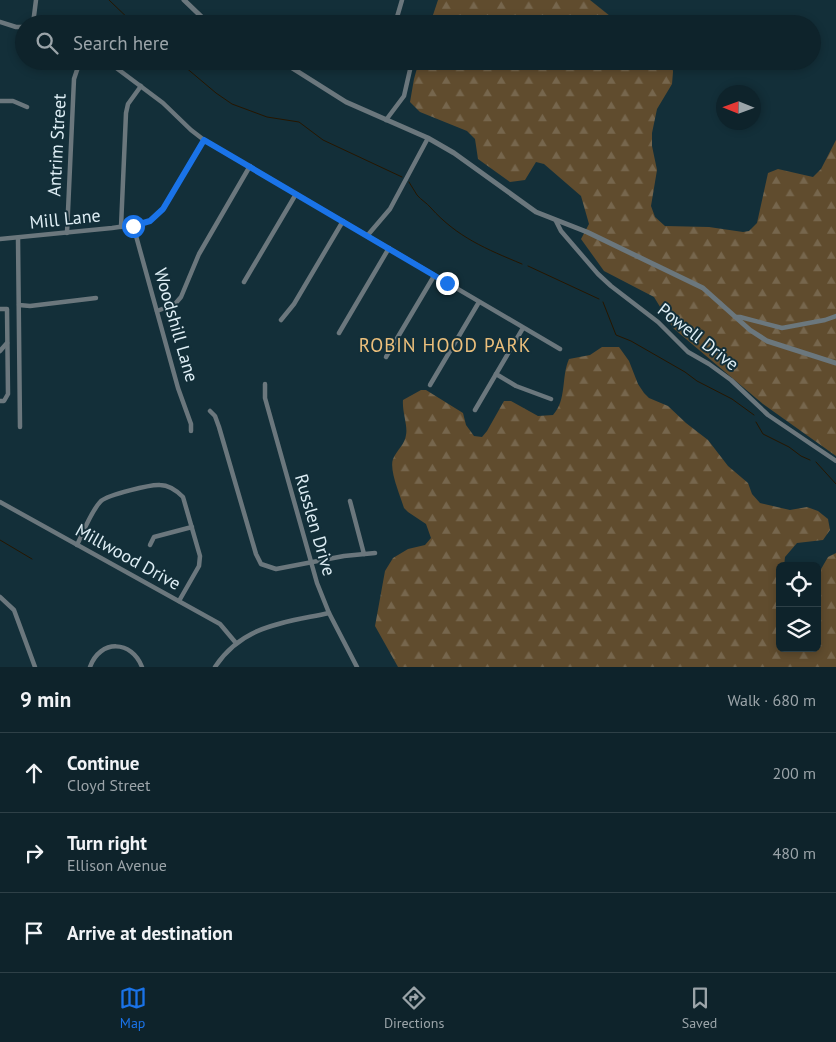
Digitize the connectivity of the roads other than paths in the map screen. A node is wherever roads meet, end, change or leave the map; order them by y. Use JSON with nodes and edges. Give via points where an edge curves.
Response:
{"nodes":[{"id":1,"x":36,"y":0,"type":"edge"},
{"id":2,"x":184,"y":0,"type":"edge"},
{"id":3,"x":402,"y":0,"type":"edge"},
{"id":4,"x":34,"y":15,"type":"edge"},
{"id":5,"x":200,"y":15,"type":"edge"},
{"id":6,"x":398,"y":15,"type":"edge"},
{"id":7,"x":0,"y":22,"type":"edge"},
{"id":8,"x":15,"y":27,"type":"edge"},
{"id":9,"x":77,"y":70,"type":"edge"},
{"id":10,"x":119,"y":70,"type":"edge"},
{"id":11,"x":295,"y":70,"type":"edge"},
{"id":12,"x":410,"y":70,"type":"edge"},
{"id":13,"x":141,"y":86,"type":"junction"},
{"id":14,"x":0,"y":101,"type":"edge"},
{"id":15,"x":27,"y":107,"type":"dead end"},
{"id":16,"x":386,"y":120,"type":"junction"},
{"id":17,"x":428,"y":138,"type":"junction"},
{"id":18,"x":204,"y":140,"type":"junction"},
{"id":19,"x":250,"y":166,"type":"junction"},
{"id":20,"x":296,"y":194,"type":"junction"},
{"id":21,"x":556,"y":221,"type":"junction"},
{"id":22,"x":342,"y":222,"type":"junction"},
{"id":23,"x":133,"y":226,"type":"junction"},
{"id":24,"x":121,"y":227,"type":"junction"},
{"id":25,"x":67,"y":233,"type":"junction"},
{"id":26,"x":367,"y":236,"type":"junction"},
{"id":27,"x":18,"y":238,"type":"junction"},
{"id":28,"x":0,"y":240,"type":"edge"},
{"id":29,"x":389,"y":248,"type":"junction"},
{"id":30,"x":434,"y":276,"type":"junction"},
{"id":31,"x":244,"y":282,"type":"dead end"},
{"id":32,"x":96,"y":298,"type":"dead end"},
{"id":33,"x":479,"y":302,"type":"junction"},
{"id":34,"x":19,"y":305,"type":"junction"},
{"id":35,"x":0,"y":309,"type":"edge"},
{"id":36,"x":157,"y":311,"type":"junction"},
{"id":37,"x":836,"y":316,"type":"edge"},
{"id":38,"x":736,"y":317,"type":"junction"},
{"id":39,"x":281,"y":320,"type":"dead end"},
{"id":40,"x":523,"y":328,"type":"junction"},
{"id":41,"x":339,"y":333,"type":"dead end"},
{"id":42,"x":8,"y":343,"type":"junction"},
{"id":43,"x":560,"y":349,"type":"dead end"},
{"id":44,"x":0,"y":351,"type":"edge"},
{"id":45,"x":386,"y":356,"type":"dead end"},
{"id":46,"x":836,"y":363,"type":"edge"},
{"id":47,"x":496,"y":374,"type":"junction"},
{"id":48,"x":265,"y":384,"type":"dead end"},
{"id":49,"x":430,"y":385,"type":"dead end"},
{"id":50,"x":551,"y":399,"type":"dead end"},
{"id":51,"x":0,"y":401,"type":"edge"},
{"id":52,"x":475,"y":410,"type":"dead end"},
{"id":53,"x":210,"y":411,"type":"dead end"},
{"id":54,"x":20,"y":427,"type":"dead end"},
{"id":55,"x":191,"y":431,"type":"dead end"},
{"id":56,"x":836,"y":461,"type":"edge"},
{"id":57,"x":350,"y":501,"type":"dead end"},
{"id":58,"x":0,"y":502,"type":"edge"},
{"id":59,"x":192,"y":527,"type":"junction"},
{"id":60,"x":77,"y":545,"type":"junction"},
{"id":61,"x":150,"y":545,"type":"dead end"},
{"id":62,"x":375,"y":553,"type":"dead end"},
{"id":63,"x":364,"y":554,"type":"junction"},
{"id":64,"x":311,"y":562,"type":"junction"},
{"id":65,"x":0,"y":598,"type":"edge"},
{"id":66,"x":179,"y":601,"type":"junction"},
{"id":67,"x":329,"y":613,"type":"junction"},
{"id":68,"x":236,"y":644,"type":"junction"},
{"id":69,"x":35,"y":667,"type":"edge"},
{"id":70,"x":90,"y":667,"type":"edge"},
{"id":71,"x":142,"y":667,"type":"edge"},
{"id":72,"x":215,"y":667,"type":"edge"},
{"id":73,"x":357,"y":667,"type":"edge"}],
"edges":[{"from":1,"to":4,"type":"street"},
{"from":2,"to":5,"type":"street"},
{"from":3,"to":6,"type":"street"},
{"from":7,"to":8,"type":"street"},
{"from":9,"to":25,"type":"street","name":"Antrim Street"},
{"from":10,"to":13,"type":"street"},
{"from":11,"to":16,"type":"street","via":[[338,98]]},
{"from":12,"to":16,"type":"street","via":[[404,96]]},
{"from":13,"to":18,"type":"street"},
{"from":13,"to":24,"type":"street","via":[[128,104],[126,113]]},
{"from":14,"to":15,"type":"street","via":[[14,101]]},
{"from":16,"to":17,"type":"street"},
{"from":17,"to":21,"type":"street","via":[[536,212]]},
{"from":17,"to":26,"type":"street","via":[[390,209]]},
{"from":18,"to":19,"type":"street"},
{"from":18,"to":23,"type":"street","name":"Mill Lane","via":[[163,209],[150,221]]},
{"from":19,"to":20,"type":"street"},
{"from":19,"to":36,"type":"street","via":[[199,254],[181,297],[175,304]]},
{"from":20,"to":22,"type":"street"},
{"from":20,"to":31,"type":"street"},
{"from":21,"to":38,"type":"street","via":[[587,232],[704,288]]},
{"from":21,"to":56,"type":"street","name":"Powell Drive","via":[[561,231],[611,286],[658,322],[688,352],[731,380],[768,415]]},
{"from":22,"to":26,"type":"street"},
{"from":22,"to":39,"type":"street","via":[[294,304]]},
{"from":23,"to":24,"type":"street","name":"Mill Lane"},
{"from":23,"to":36,"type":"street","name":"Woodshill Lane"},
{"from":24,"to":25,"type":"street","name":"Mill Lane"},
{"from":25,"to":27,"type":"street","name":"Mill Lane"},
{"from":26,"to":29,"type":"street"},
{"from":27,"to":28,"type":"street","name":"Mill Lane"},
{"from":27,"to":34,"type":"street"},
{"from":29,"to":30,"type":"street"},
{"from":29,"to":41,"type":"street"},
{"from":30,"to":33,"type":"street"},
{"from":30,"to":45,"type":"street"},
{"from":32,"to":34,"type":"street"},
{"from":33,"to":40,"type":"street"},
{"from":33,"to":49,"type":"street"},
{"from":34,"to":54,"type":"street"},
{"from":35,"to":42,"type":"street","via":[[7,309]]},
{"from":36,"to":55,"type":"street","name":"Woodshill Lane"},
{"from":37,"to":38,"type":"street","via":[[782,328]]},
{"from":38,"to":46,"type":"street","via":[[774,344]]},
{"from":40,"to":43,"type":"street"},
{"from":40,"to":47,"type":"street"},
{"from":42,"to":44,"type":"street"},
{"from":42,"to":51,"type":"street","via":[[8,394],[4,401]]},
{"from":47,"to":50,"type":"street","via":[[516,386]]},
{"from":47,"to":52,"type":"street"},
{"from":48,"to":64,"type":"street","name":"Russlen Drive","via":[[265,398]]},
{"from":53,"to":64,"type":"street","via":[[219,427],[259,560],[276,569]]},
{"from":57,"to":63,"type":"street"},
{"from":58,"to":60,"type":"street","name":"Millwood Drive"},
{"from":59,"to":60,"type":"street","via":[[184,497],[177,490],[159,484],[109,496],[100,502]]},
{"from":59,"to":61,"type":"street","via":[[154,537]]},
{"from":59,"to":66,"type":"street","via":[[200,556],[199,566]]},
{"from":60,"to":66,"type":"street","name":"Millwood Drive"},
{"from":62,"to":63,"type":"street"},
{"from":63,"to":64,"type":"street"},
{"from":64,"to":67,"type":"street","name":"Russlen Drive"},
{"from":65,"to":69,"type":"street","via":[[14,610]]},
{"from":66,"to":68,"type":"street","name":"Millwood Drive","via":[[220,624]]},
{"from":67,"to":68,"type":"street","via":[[256,630]]},
{"from":67,"to":73,"type":"street","name":"Russlen Drive"},
{"from":68,"to":72,"type":"street"},
{"from":70,"to":71,"type":"street","via":[[98,653],[112,646],[129,649]]}]}
